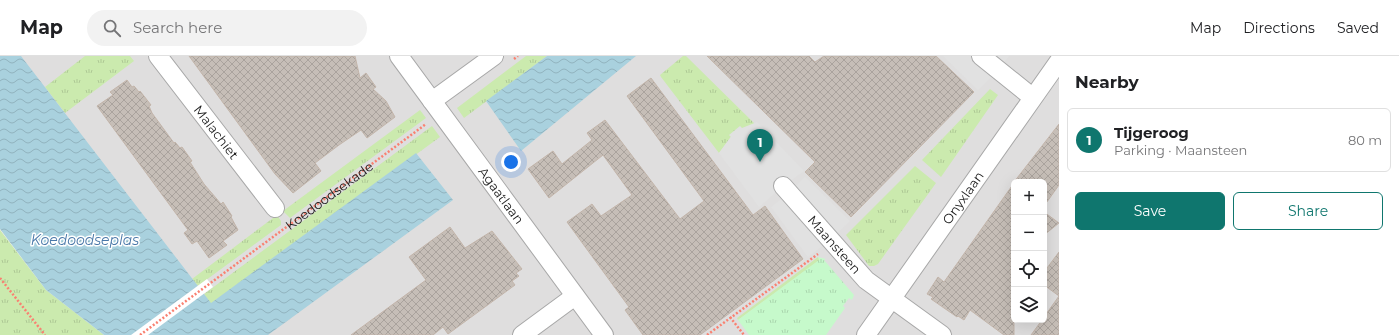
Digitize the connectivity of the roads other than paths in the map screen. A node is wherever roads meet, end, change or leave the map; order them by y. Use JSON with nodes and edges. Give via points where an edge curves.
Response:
{"nodes":[{"id":1,"x":158,"y":56,"type":"edge"},
{"id":2,"x":399,"y":56,"type":"edge"},
{"id":3,"x":494,"y":56,"type":"edge"},
{"id":4,"x":981,"y":56,"type":"edge"},
{"id":5,"x":1059,"y":61,"type":"edge"},
{"id":6,"x":1032,"y":97,"type":"junction"},
{"id":7,"x":437,"y":107,"type":"junction"},
{"id":8,"x":783,"y":186,"type":"dead end"},
{"id":9,"x":276,"y":208,"type":"dead end"},
{"id":10,"x":575,"y":296,"type":"junction"},
{"id":11,"x":891,"y":299,"type":"junction"},
{"id":12,"x":522,"y":335,"type":"edge"},
{"id":13,"x":604,"y":335,"type":"edge"},
{"id":14,"x":866,"y":335,"type":"edge"},
{"id":15,"x":942,"y":335,"type":"edge"}],
"edges":[{"from":1,"to":9,"type":"street","name":"Malachiet"},
{"from":2,"to":7,"type":"street","name":"Agaatlaan"},
{"from":3,"to":7,"type":"street"},
{"from":4,"to":6,"type":"street"},
{"from":5,"to":6,"type":"street","name":"Onyxlaan"},
{"from":6,"to":11,"type":"street","name":"Onyxlaan"},
{"from":7,"to":10,"type":"street","name":"Agaatlaan"},
{"from":8,"to":11,"type":"street","name":"Maansteen","via":[[866,280]]},
{"from":10,"to":12,"type":"street"},
{"from":10,"to":13,"type":"street","name":"Agaatlaan"},
{"from":11,"to":14,"type":"street","name":"Onyxlaan"},
{"from":11,"to":15,"type":"street","name":"Maansteen"}]}
